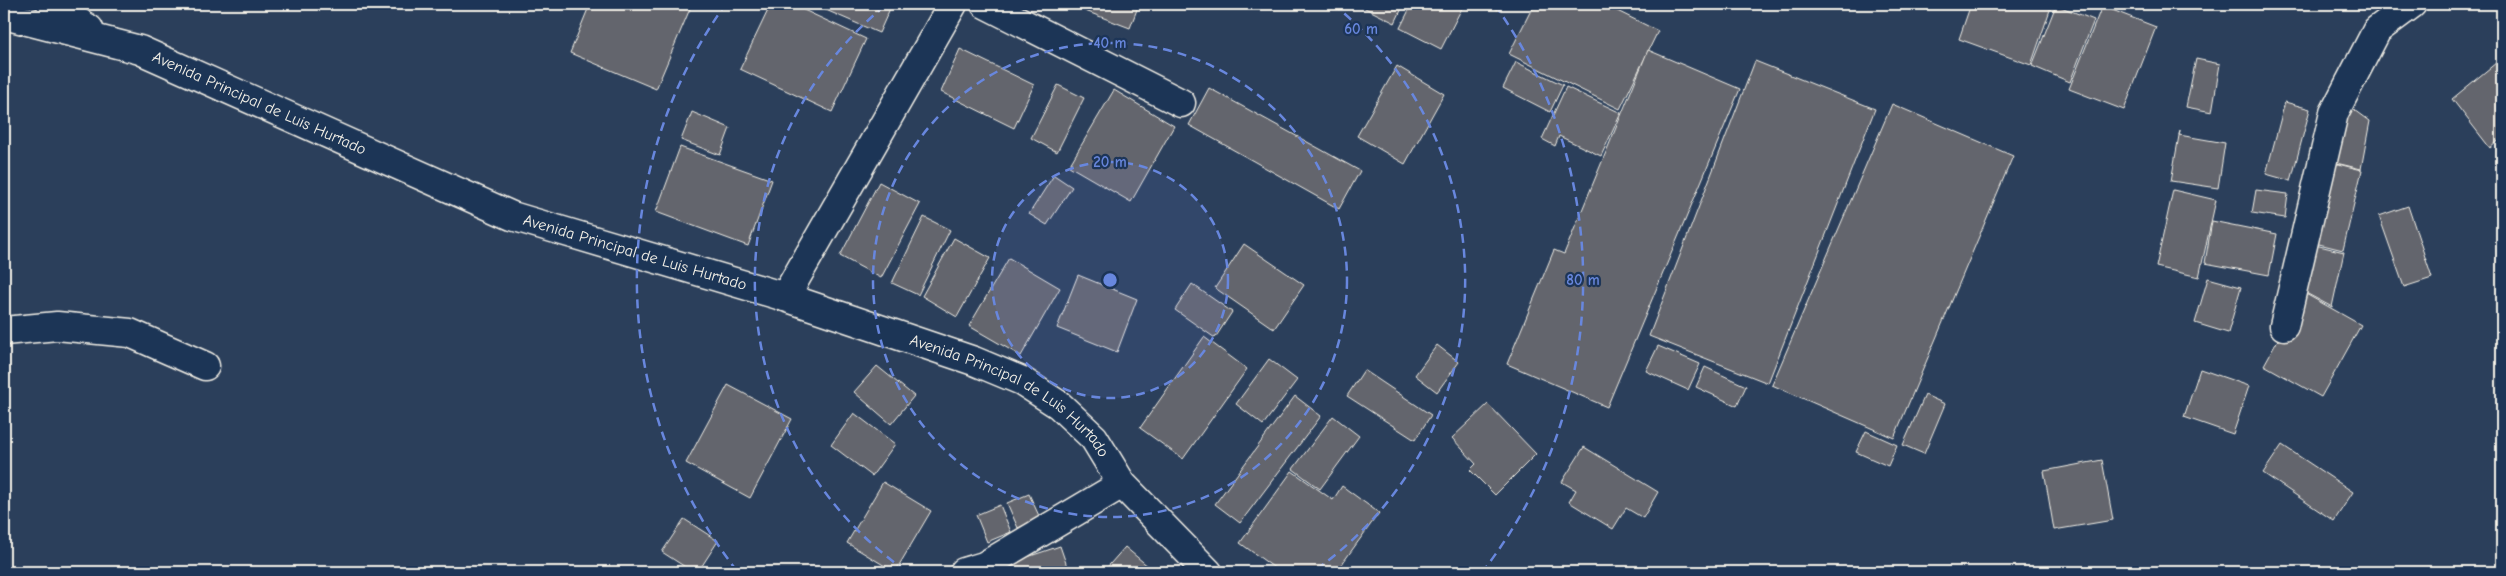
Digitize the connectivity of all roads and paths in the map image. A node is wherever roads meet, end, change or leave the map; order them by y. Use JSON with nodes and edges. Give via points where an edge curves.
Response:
{"nodes":[{"id":1,"x":51,"y":4,"type":"edge"},
{"id":2,"x":953,"y":4,"type":"edge"},
{"id":3,"x":985,"y":4,"type":"edge"},
{"id":4,"x":2412,"y":4,"type":"edge"},
{"id":5,"x":4,"y":15,"type":"edge"},
{"id":6,"x":104,"y":40,"type":"junction"},
{"id":7,"x":1182,"y":103,"type":"dead end"},
{"id":8,"x":785,"y":296,"type":"junction"},
{"id":9,"x":2284,"y":326,"type":"dead end"},
{"id":10,"x":4,"y":331,"type":"edge"},
{"id":11,"x":204,"y":366,"type":"dead end"},
{"id":12,"x":1122,"y":484,"type":"junction"},
{"id":13,"x":964,"y":572,"type":"edge"},
{"id":14,"x":1208,"y":572,"type":"edge"}],
"edges":[{"from":1,"to":6,"type":"street"},
{"from":2,"to":8,"type":"street"},
{"from":3,"to":7,"type":"street"},
{"from":4,"to":9,"type":"street","via":[[2377,30],[2334,113]]},
{"from":5,"to":6,"type":"street","name":"Avenida Principal de Luis Hurtado"},
{"from":6,"to":8,"type":"street","name":"Avenida Principal de Luis Hurtado","via":[[140,50],[247,96],[512,216]]},
{"from":8,"to":12,"type":"street","name":"Avenida Principal de Luis Hurtado","via":[[974,361],[1022,382],[1059,405],[1094,438]]},
{"from":10,"to":11,"type":"street","via":[[57,326],[130,333]]},
{"from":12,"to":13,"type":"street","via":[[984,566]]},
{"from":12,"to":14,"type":"street","name":"Avenida Principal de Luis Hurtado"}]}
